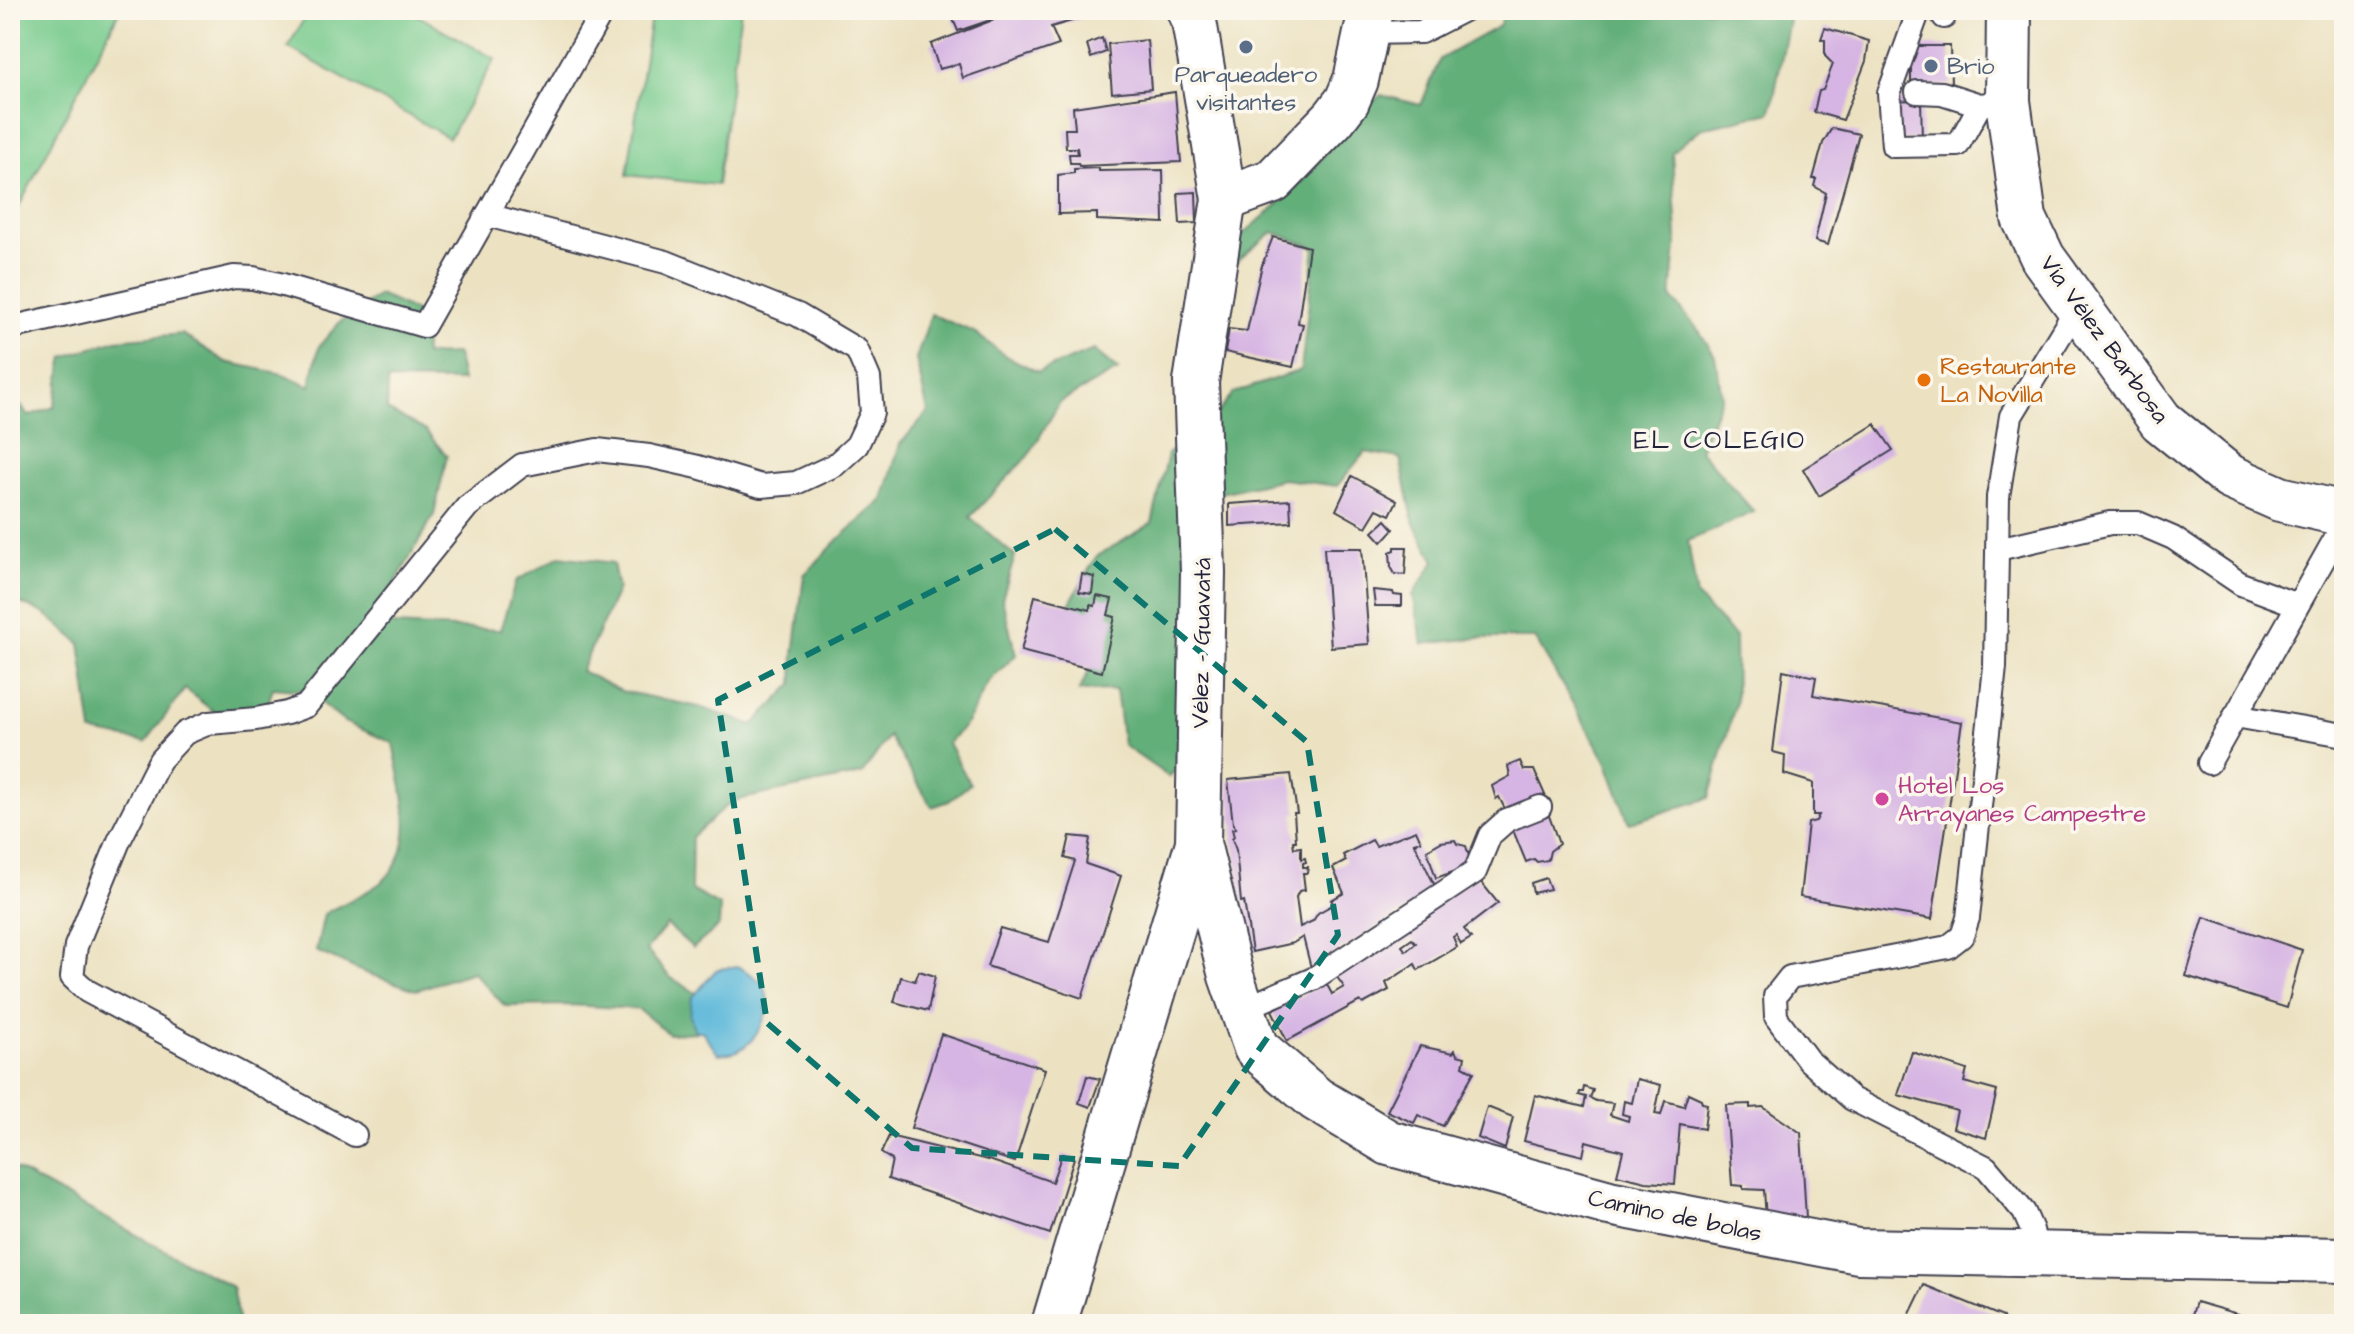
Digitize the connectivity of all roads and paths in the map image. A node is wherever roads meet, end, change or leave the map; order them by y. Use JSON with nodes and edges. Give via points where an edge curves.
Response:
{"nodes":[{"id":1,"x":603,"y":10,"type":"edge"},
{"id":2,"x":1189,"y":10,"type":"edge"},
{"id":3,"x":1464,"y":10,"type":"edge"},
{"id":4,"x":1919,"y":10,"type":"edge"},
{"id":5,"x":2009,"y":10,"type":"edge"},
{"id":6,"x":1368,"y":22,"type":"edge"},
{"id":7,"x":1917,"y":92,"type":"dead end"},
{"id":8,"x":1994,"y":103,"type":"junction"},
{"id":9,"x":1224,"y":199,"type":"junction"},
{"id":10,"x":487,"y":215,"type":"junction"},
{"id":11,"x":2078,"y":306,"type":"junction"},
{"id":12,"x":10,"y":325,"type":"edge"},
{"id":13,"x":2344,"y":514,"type":"edge"},
{"id":14,"x":2344,"y":523,"type":"edge"},
{"id":15,"x":1998,"y":549,"type":"junction"},
{"id":16,"x":2297,"y":605,"type":"junction"},
{"id":17,"x":2235,"y":716,"type":"junction"},
{"id":18,"x":2344,"y":735,"type":"edge"},
{"id":19,"x":2209,"y":763,"type":"dead end"},
{"id":20,"x":1540,"y":807,"type":"dead end"},
{"id":21,"x":1198,"y":843,"type":"junction"},
{"id":22,"x":1243,"y":1009,"type":"junction"},
{"id":23,"x":355,"y":1135,"type":"dead end"},
{"id":24,"x":2037,"y":1253,"type":"junction"},
{"id":25,"x":2344,"y":1260,"type":"edge"},
{"id":26,"x":1054,"y":1324,"type":"edge"}],
"edges":[{"from":1,"to":10,"type":"lane"},
{"from":2,"to":9,"type":"street","name":"Vélez - Guavatá"},
{"from":3,"to":6,"type":"lane","via":[[1421,32]]},
{"from":4,"to":8,"type":"lane","via":[[1889,93],[1893,146],[1958,145]]},
{"from":5,"to":8,"type":"street","name":"Vía Vélez Barbosa"},
{"from":6,"to":9,"type":"street","via":[[1356,80],[1334,118],[1273,181]]},
{"from":7,"to":8,"type":"lane"},
{"from":8,"to":11,"type":"street","name":"Vía Vélez Barbosa","via":[[2024,218],[2043,258]]},
{"from":9,"to":21,"type":"street","name":"Vélez - Guavatá","via":[[1196,382],[1203,572]]},
{"from":10,"to":12,"type":"lane","via":[[424,326],[283,285],[234,277]]},
{"from":10,"to":23,"type":"lane","via":[[666,262],[798,315],[857,350],[869,378],[872,413],[857,445],[835,465],[796,483],[761,486],[649,456],[597,450],[522,465],[467,507],[306,706],[256,719],[209,723],[185,733],[160,760],[119,841],[76,946],[72,977],[87,991]]},
{"from":11,"to":13,"type":"street","name":"Vía Vélez Barbosa","via":[[2161,421],[2230,477],[2280,499]]},
{"from":11,"to":15,"type":"lane","via":[[2011,416],[1998,497]]},
{"from":14,"to":16,"type":"lane"},
{"from":15,"to":16,"type":"lane","via":[[2110,523],[2138,523],[2173,538],[2241,584]]},
{"from":15,"to":24,"type":"lane","via":[[1995,667],[1970,904],[1962,936],[1948,947],[1790,977],[1775,996],[1776,1017],[1808,1060],[1852,1099],[1986,1167],[2024,1212]]},
{"from":16,"to":17,"type":"lane"},
{"from":17,"to":18,"type":"lane"},
{"from":17,"to":19,"type":"lane"},
{"from":20,"to":22,"type":"lane","via":[[1507,820],[1490,835],[1475,872],[1313,979]]},
{"from":21,"to":22,"type":"street","name":"Camino de bolas"},
{"from":21,"to":26,"type":"street","name":"Vélez - Guavatá"},
{"from":22,"to":24,"type":"street","name":"Camino de bolas","via":[[1256,1048],[1316,1099],[1389,1143],[1609,1203],[1858,1251]]},
{"from":24,"to":25,"type":"street","name":"Camino de bolas"}]}
